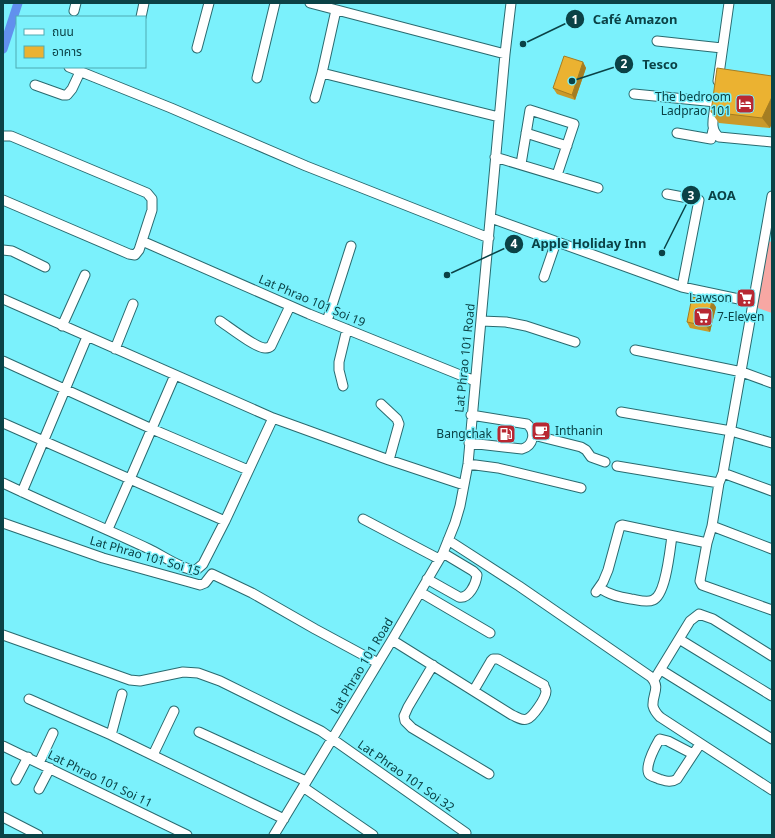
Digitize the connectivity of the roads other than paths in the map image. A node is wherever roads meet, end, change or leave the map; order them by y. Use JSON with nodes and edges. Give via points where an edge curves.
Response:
{"nodes":[{"id":1,"x":144,"y":3,"type":"edge"},
{"id":2,"x":209,"y":3,"type":"edge"},
{"id":3,"x":275,"y":3,"type":"edge"},
{"id":4,"x":310,"y":3,"type":"edge"},
{"id":5,"x":511,"y":3,"type":"edge"},
{"id":6,"x":729,"y":3,"type":"edge"},
{"id":7,"x":336,"y":10,"type":"junction"},
{"id":8,"x":141,"y":16,"type":"edge"},
{"id":9,"x":657,"y":41,"type":"dead end"},
{"id":10,"x":197,"y":48,"type":"dead end"},
{"id":11,"x":722,"y":48,"type":"junction"},
{"id":12,"x":505,"y":54,"type":"junction"},
{"id":13,"x":73,"y":68,"type":"edge"},
{"id":14,"x":84,"y":71,"type":"edge"},
{"id":15,"x":322,"y":73,"type":"junction"},
{"id":16,"x":257,"y":78,"type":"dead end"},
{"id":17,"x":35,"y":85,"type":"dead end"},
{"id":18,"x":634,"y":94,"type":"dead end"},
{"id":19,"x":716,"y":94,"type":"junction"},
{"id":20,"x":315,"y":98,"type":"dead end"},
{"id":21,"x":499,"y":117,"type":"junction"},
{"id":22,"x":713,"y":130,"type":"junction"},
{"id":23,"x":526,"y":133,"type":"junction"},
{"id":24,"x":677,"y":133,"type":"dead end"},
{"id":25,"x":3,"y":136,"type":"edge"},
{"id":26,"x":772,"y":142,"type":"edge"},
{"id":27,"x":567,"y":146,"type":"junction"},
{"id":28,"x":495,"y":157,"type":"junction"},
{"id":29,"x":521,"y":164,"type":"junction"},
{"id":30,"x":557,"y":175,"type":"junction"},
{"id":31,"x":598,"y":188,"type":"dead end"},
{"id":32,"x":666,"y":194,"type":"dead end"},
{"id":33,"x":772,"y":199,"type":"edge"},
{"id":34,"x":3,"y":200,"type":"edge"},
{"id":35,"x":491,"y":218,"type":"junction"},
{"id":36,"x":489,"y":238,"type":"junction"},
{"id":37,"x":142,"y":241,"type":"junction"},
{"id":38,"x":556,"y":242,"type":"junction"},
{"id":39,"x":351,"y":246,"type":"dead end"},
{"id":40,"x":3,"y":250,"type":"edge"},
{"id":41,"x":45,"y":267,"type":"dead end"},
{"id":42,"x":85,"y":275,"type":"dead end"},
{"id":43,"x":544,"y":277,"type":"dead end"},
{"id":44,"x":682,"y":287,"type":"junction"},
{"id":45,"x":3,"y":299,"type":"edge"},
{"id":46,"x":753,"y":302,"type":"junction"},
{"id":47,"x":133,"y":304,"type":"dead end"},
{"id":48,"x":290,"y":306,"type":"junction"},
{"id":49,"x":220,"y":321,"type":"dead end"},
{"id":50,"x":327,"y":321,"type":"junction"},
{"id":51,"x":481,"y":322,"type":"junction"},
{"id":52,"x":62,"y":326,"type":"junction"},
{"id":53,"x":347,"y":329,"type":"junction"},
{"id":54,"x":87,"y":337,"type":"junction"},
{"id":55,"x":575,"y":342,"type":"dead end"},
{"id":56,"x":115,"y":349,"type":"junction"},
{"id":57,"x":635,"y":350,"type":"dead end"},
{"id":58,"x":3,"y":361,"type":"edge"},
{"id":59,"x":742,"y":372,"type":"junction"},
{"id":60,"x":175,"y":375,"type":"junction"},
{"id":61,"x":475,"y":381,"type":"junction"},
{"id":62,"x":772,"y":383,"type":"edge"},
{"id":63,"x":342,"y":386,"type":"dead end"},
{"id":64,"x":66,"y":389,"type":"junction"},
{"id":65,"x":380,"y":404,"type":"dead end"},
{"id":66,"x":621,"y":412,"type":"dead end"},
{"id":67,"x":471,"y":415,"type":"junction"},
{"id":68,"x":273,"y":418,"type":"junction"},
{"id":69,"x":3,"y":423,"type":"edge"},
{"id":70,"x":152,"y":429,"type":"junction"},
{"id":71,"x":731,"y":431,"type":"junction"},
{"id":72,"x":533,"y":435,"type":"junction"},
{"id":73,"x":44,"y":441,"type":"junction"},
{"id":74,"x":469,"y":443,"type":"junction"},
{"id":75,"x":772,"y":443,"type":"edge"},
{"id":76,"x":389,"y":460,"type":"junction"},
{"id":77,"x":605,"y":462,"type":"dead end"},
{"id":78,"x":468,"y":464,"type":"junction"},
{"id":79,"x":617,"y":466,"type":"dead end"},
{"id":80,"x":248,"y":470,"type":"junction"},
{"id":81,"x":723,"y":473,"type":"junction"},
{"id":82,"x":130,"y":479,"type":"junction"},
{"id":83,"x":3,"y":483,"type":"edge"},
{"id":84,"x":719,"y":483,"type":"junction"},
{"id":85,"x":464,"y":485,"type":"junction"},
{"id":86,"x":581,"y":488,"type":"dead end"},
{"id":87,"x":772,"y":491,"type":"edge"},
{"id":88,"x":22,"y":492,"type":"junction"},
{"id":89,"x":363,"y":519,"type":"dead end"},
{"id":90,"x":225,"y":521,"type":"junction"},
{"id":91,"x":3,"y":523,"type":"edge"},
{"id":92,"x":712,"y":526,"type":"junction"},
{"id":93,"x":108,"y":529,"type":"junction"},
{"id":94,"x":672,"y":536,"type":"junction"},
{"id":95,"x":448,"y":540,"type":"junction"},
{"id":96,"x":707,"y":543,"type":"junction"},
{"id":97,"x":772,"y":549,"type":"edge"},
{"id":98,"x":441,"y":556,"type":"junction"},
{"id":99,"x":427,"y":579,"type":"junction"},
{"id":100,"x":420,"y":592,"type":"junction"},
{"id":101,"x":772,"y":610,"type":"edge"},
{"id":102,"x":490,"y":633,"type":"dead end"},
{"id":103,"x":3,"y":635,"type":"edge"},
{"id":104,"x":679,"y":639,"type":"junction"},
{"id":105,"x":392,"y":640,"type":"junction"},
{"id":106,"x":772,"y":656,"type":"edge"},
{"id":107,"x":378,"y":662,"type":"junction"},
{"id":108,"x":433,"y":665,"type":"junction"},
{"id":109,"x":661,"y":670,"type":"junction"},
{"id":110,"x":654,"y":680,"type":"junction"},
{"id":111,"x":474,"y":690,"type":"junction"},
{"id":112,"x":122,"y":694,"type":"dead end"},
{"id":113,"x":772,"y":696,"type":"edge"},
{"id":114,"x":29,"y":699,"type":"dead end"},
{"id":115,"x":174,"y":711,"type":"dead end"},
{"id":116,"x":200,"y":732,"type":"dead end"},
{"id":117,"x":53,"y":733,"type":"dead end"},
{"id":118,"x":111,"y":735,"type":"junction"},
{"id":119,"x":332,"y":738,"type":"junction"},
{"id":120,"x":772,"y":739,"type":"edge"},
{"id":121,"x":700,"y":744,"type":"junction"},
{"id":122,"x":3,"y":746,"type":"edge"},
{"id":123,"x":694,"y":754,"type":"junction"},
{"id":124,"x":153,"y":755,"type":"junction"},
{"id":125,"x":28,"y":758,"type":"junction"},
{"id":126,"x":39,"y":763,"type":"junction"},
{"id":127,"x":50,"y":768,"type":"junction"},
{"id":128,"x":489,"y":774,"type":"dead end"},
{"id":129,"x":16,"y":780,"type":"dead end"},
{"id":130,"x":304,"y":784,"type":"junction"},
{"id":131,"x":39,"y":789,"type":"dead end"},
{"id":132,"x":772,"y":790,"type":"edge"},
{"id":133,"x":3,"y":817,"type":"edge"},
{"id":134,"x":284,"y":818,"type":"junction"},
{"id":135,"x":466,"y":833,"type":"dead end"},
{"id":136,"x":38,"y":835,"type":"edge"},
{"id":137,"x":186,"y":835,"type":"edge"},
{"id":138,"x":274,"y":835,"type":"edge"},
{"id":139,"x":373,"y":835,"type":"edge"}],
"edges":[{"from":1,"to":8,"type":"street"},
{"from":2,"to":10,"type":"street"},
{"from":3,"to":16,"type":"street"},
{"from":4,"to":7,"type":"street"},
{"from":5,"to":12,"type":"street","name":"Lat Phrao 101 Road"},
{"from":6,"to":11,"type":"street"},
{"from":7,"to":12,"type":"street"},
{"from":7,"to":15,"type":"street"},
{"from":9,"to":11,"type":"street"},
{"from":11,"to":19,"type":"street"},
{"from":12,"to":21,"type":"street","name":"Lat Phrao 101 Road"},
{"from":13,"to":14,"type":"street"},
{"from":14,"to":17,"type":"street","via":[[67,95]]},
{"from":14,"to":36,"type":"street","via":[[306,166]]},
{"from":15,"to":20,"type":"street"},
{"from":15,"to":21,"type":"street"},
{"from":18,"to":19,"type":"street"},
{"from":19,"to":22,"type":"street"},
{"from":21,"to":28,"type":"street","name":"Lat Phrao 101 Road"},
{"from":22,"to":24,"type":"street","via":[[711,139]]},
{"from":22,"to":26,"type":"street","via":[[719,137]]},
{"from":23,"to":27,"type":"street"},
{"from":23,"to":27,"type":"street","via":[[530,110],[574,124]]},
{"from":23,"to":29,"type":"street"},
{"from":25,"to":37,"type":"street","via":[[11,136],[148,193],[152,199],[152,210]]},
{"from":27,"to":30,"type":"street"},
{"from":28,"to":29,"type":"street"},
{"from":28,"to":35,"type":"street","name":"Lat Phrao 101 Road"},
{"from":29,"to":30,"type":"street"},
{"from":30,"to":31,"type":"street"},
{"from":32,"to":44,"type":"street","via":[[699,200]]},
{"from":33,"to":46,"type":"street"},
{"from":34,"to":37,"type":"street","via":[[129,254],[139,250]]},
{"from":35,"to":36,"type":"street","name":"Lat Phrao 101 Road"},
{"from":35,"to":38,"type":"street"},
{"from":36,"to":51,"type":"street","name":"Lat Phrao 101 Road"},
{"from":37,"to":48,"type":"street","name":"Lat Phrao 101 Soi 19"},
{"from":38,"to":43,"type":"street"},
{"from":38,"to":44,"type":"street"},
{"from":39,"to":50,"type":"street"},
{"from":40,"to":41,"type":"street","via":[[12,251]]},
{"from":42,"to":52,"type":"street"},
{"from":44,"to":46,"type":"street"},
{"from":45,"to":52,"type":"street"},
{"from":46,"to":59,"type":"street"},
{"from":47,"to":56,"type":"street"},
{"from":48,"to":49,"type":"street","via":[[271,346],[266,348],[259,347]]},
{"from":48,"to":50,"type":"street","name":"Lat Phrao 101 Soi 19"},
{"from":50,"to":53,"type":"street","name":"Lat Phrao 101 Soi 19"},
{"from":51,"to":55,"type":"street","via":[[506,322],[526,326]]},
{"from":51,"to":61,"type":"street","name":"Lat Phrao 101 Road"},
{"from":52,"to":54,"type":"street"},
{"from":53,"to":61,"type":"street","name":"Lat Phrao 101 Soi 19"},
{"from":53,"to":63,"type":"street","via":[[339,362]]},
{"from":54,"to":56,"type":"street"},
{"from":54,"to":64,"type":"street"},
{"from":56,"to":60,"type":"street"},
{"from":57,"to":59,"type":"street"},
{"from":58,"to":64,"type":"street"},
{"from":59,"to":62,"type":"street"},
{"from":59,"to":71,"type":"street"},
{"from":60,"to":68,"type":"street"},
{"from":60,"to":70,"type":"street"},
{"from":61,"to":67,"type":"street","name":"Lat Phrao 101 Road"},
{"from":64,"to":70,"type":"street"},
{"from":64,"to":73,"type":"street"},
{"from":65,"to":76,"type":"street","via":[[399,424]]},
{"from":66,"to":71,"type":"street"},
{"from":67,"to":72,"type":"street","via":[[528,424]]},
{"from":67,"to":74,"type":"street","name":"Lat Phrao 101 Road"},
{"from":68,"to":76,"type":"street"},
{"from":68,"to":80,"type":"street"},
{"from":69,"to":73,"type":"street"},
{"from":70,"to":80,"type":"street"},
{"from":70,"to":82,"type":"street"},
{"from":71,"to":75,"type":"street"},
{"from":71,"to":81,"type":"street"},
{"from":72,"to":74,"type":"street","via":[[532,442],[522,449]]},
{"from":72,"to":77,"type":"street","via":[[581,447],[591,457]]},
{"from":73,"to":82,"type":"street"},
{"from":73,"to":88,"type":"street"},
{"from":74,"to":78,"type":"street","name":"Lat Phrao 101 Road"},
{"from":76,"to":85,"type":"street"},
{"from":78,"to":85,"type":"street","name":"Lat Phrao 101 Road"},
{"from":78,"to":86,"type":"street","via":[[498,468]]},
{"from":79,"to":84,"type":"street"},
{"from":80,"to":90,"type":"street"},
{"from":81,"to":84,"type":"street"},
{"from":81,"to":87,"type":"street"},
{"from":82,"to":90,"type":"street"},
{"from":82,"to":93,"type":"street"},
{"from":83,"to":88,"type":"street"},
{"from":84,"to":92,"type":"street"},
{"from":85,"to":95,"type":"street","name":"Lat Phrao 101 Road","via":[[460,506]]},
{"from":88,"to":93,"type":"street"},
{"from":89,"to":98,"type":"street"},
{"from":90,"to":93,"type":"street","via":[[202,564],[196,570],[186,568]]},
{"from":91,"to":107,"type":"street","name":"Lat Phrao 101 Soi 15","via":[[103,558],[200,585],[212,574]]},
{"from":92,"to":96,"type":"street"},
{"from":92,"to":97,"type":"street"},
{"from":94,"to":94,"type":"street","via":[[620,526],[608,570],[598,590],[652,601],[658,596],[665,577]]},
{"from":94,"to":96,"type":"street"},
{"from":95,"to":98,"type":"street","name":"Lat Phrao 101 Road"},
{"from":95,"to":110,"type":"street"},
{"from":96,"to":101,"type":"street","via":[[700,577],[701,584]]},
{"from":98,"to":99,"type":"street","name":"Lat Phrao 101 Road"},
{"from":98,"to":99,"type":"street","via":[[477,575],[468,596],[459,597]]},
{"from":99,"to":100,"type":"street","name":"Lat Phrao 101 Road"},
{"from":100,"to":102,"type":"street"},
{"from":100,"to":105,"type":"street","name":"Lat Phrao 101 Road"},
{"from":103,"to":119,"type":"street","name":"Lat Phrao 101 Soi 32","via":[[130,680],[140,681],[183,672],[198,673],[220,681]]},
{"from":104,"to":106,"type":"street","via":[[690,621],[699,614],[713,619]]},
{"from":104,"to":109,"type":"street"},
{"from":104,"to":113,"type":"street"},
{"from":105,"to":107,"type":"street","name":"Lat Phrao 101 Road"},
{"from":105,"to":108,"type":"street"},
{"from":107,"to":119,"type":"street","name":"Lat Phrao 101 Road"},
{"from":108,"to":111,"type":"street"},
{"from":108,"to":128,"type":"street","via":[[408,707],[404,716],[405,721],[412,728]]},
{"from":109,"to":110,"type":"street"},
{"from":109,"to":120,"type":"street"},
{"from":110,"to":121,"type":"street","via":[[657,687],[653,705],[655,711]]},
{"from":111,"to":111,"type":"street","via":[[522,720],[534,715],[546,690],[544,685],[498,658],[492,661]]},
{"from":112,"to":118,"type":"street"},
{"from":114,"to":118,"type":"street"},
{"from":115,"to":124,"type":"street"},
{"from":116,"to":130,"type":"street"},
{"from":117,"to":126,"type":"street"},
{"from":118,"to":124,"type":"street"},
{"from":119,"to":130,"type":"street","name":"Lat Phrao 101 Road"},
{"from":119,"to":135,"type":"street","name":"Lat Phrao 101 Soi 32"},
{"from":121,"to":123,"type":"street"},
{"from":121,"to":132,"type":"street"},
{"from":122,"to":125,"type":"street","name":"Lat Phrao 101 Soi 11"},
{"from":123,"to":123,"type":"street","via":[[660,738],[652,754],[648,772],[664,780],[674,781]]},
{"from":124,"to":134,"type":"street"},
{"from":125,"to":126,"type":"street","name":"Lat Phrao 101 Soi 11"},
{"from":125,"to":129,"type":"street"},
{"from":126,"to":127,"type":"street","name":"Lat Phrao 101 Soi 11"},
{"from":127,"to":131,"type":"street"},
{"from":127,"to":137,"type":"street","name":"Lat Phrao 101 Soi 11"},
{"from":130,"to":134,"type":"street","name":"Lat Phrao 101 Road"},
{"from":130,"to":139,"type":"street"},
{"from":133,"to":136,"type":"street"},
{"from":134,"to":138,"type":"street","name":"Lat Phrao 101 Road"}]}
